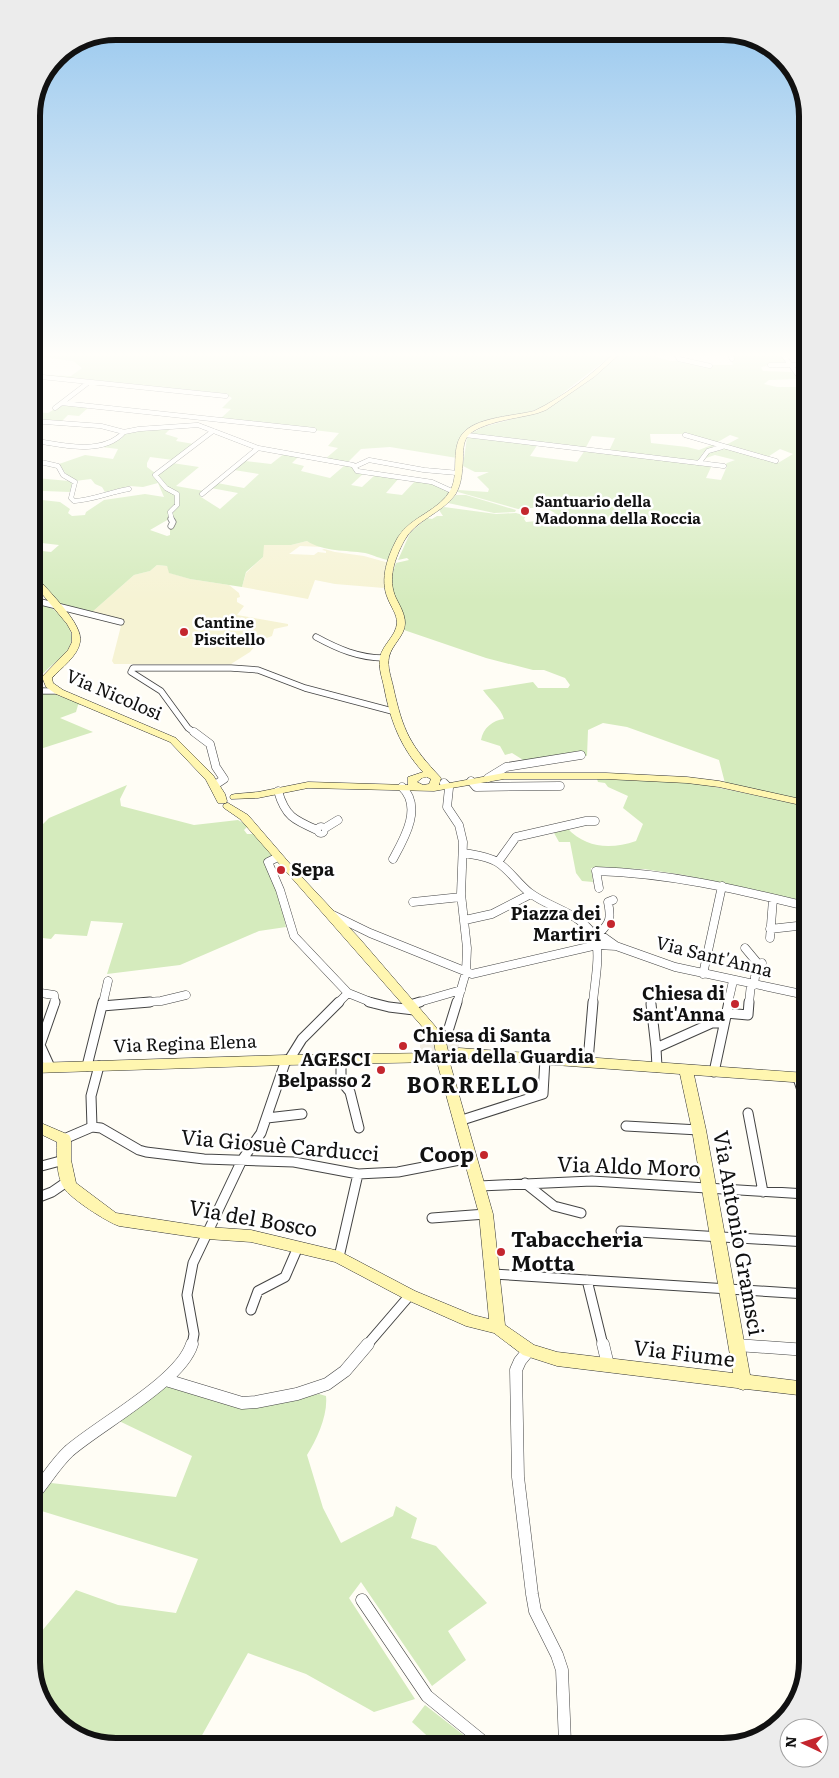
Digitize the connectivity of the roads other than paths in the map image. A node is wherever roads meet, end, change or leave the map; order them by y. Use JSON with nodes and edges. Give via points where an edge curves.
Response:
{"nodes":[{"id":1,"x":122,"y":435,"type":"edge"},
{"id":2,"x":207,"y":435,"type":"edge"},
{"id":3,"x":225,"y":435,"type":"edge"},
{"id":4,"x":466,"y":435,"type":"joint"},
{"id":5,"x":685,"y":435,"type":"dead end"},
{"id":6,"x":40,"y":441,"type":"edge"},
{"id":7,"x":715,"y":446,"type":"junction"},
{"id":8,"x":258,"y":448,"type":"junction"},
{"id":9,"x":776,"y":461,"type":"dead end"},
{"id":10,"x":40,"y":462,"type":"edge"},
{"id":11,"x":699,"y":463,"type":"junction"},
{"id":12,"x":356,"y":466,"type":"junction"},
{"id":13,"x":724,"y":466,"type":"dead end"},
{"id":14,"x":458,"y":473,"type":"junction"},
{"id":15,"x":129,"y":489,"type":"dead end"},
{"id":16,"x":454,"y":492,"type":"junction"},
{"id":17,"x":202,"y":494,"type":"dead end"},
{"id":18,"x":171,"y":526,"type":"dead end"},
{"id":19,"x":40,"y":586,"type":"edge"},
{"id":20,"x":40,"y":602,"type":"edge"},
{"id":21,"x":56,"y":605,"type":"junction"},
{"id":22,"x":121,"y":622,"type":"dead end"},
{"id":23,"x":316,"y":637,"type":"dead end"},
{"id":24,"x":384,"y":658,"type":"junction"},
{"id":25,"x":40,"y":691,"type":"edge"},
{"id":26,"x":58,"y":691,"type":"junction"},
{"id":27,"x":392,"y":712,"type":"junction"},
{"id":28,"x":581,"y":755,"type":"dead end"},
{"id":29,"x":414,"y":756,"type":"junction"},
{"id":30,"x":488,"y":778,"type":"junction"},
{"id":31,"x":440,"y":781,"type":"junction"},
{"id":32,"x":470,"y":782,"type":"junction"},
{"id":33,"x":418,"y":784,"type":"junction"},
{"id":34,"x":216,"y":786,"type":"junction"},
{"id":35,"x":560,"y":786,"type":"dead end"},
{"id":36,"x":397,"y":787,"type":"junction"},
{"id":37,"x":278,"y":791,"type":"junction"},
{"id":38,"x":409,"y":798,"type":"junction"},
{"id":39,"x":232,"y":801,"type":"junction"},
{"id":40,"x":799,"y":802,"type":"edge"},
{"id":41,"x":338,"y":820,"type":"dead end"},
{"id":42,"x":596,"y":821,"type":"dead end"},
{"id":43,"x":464,"y":853,"type":"junction"},
{"id":44,"x":278,"y":858,"type":"junction"},
{"id":45,"x":394,"y":859,"type":"dead end"},
{"id":46,"x":498,"y":862,"type":"junction"},
{"id":47,"x":722,"y":886,"type":"junction"},
{"id":48,"x":599,"y":888,"type":"dead end"},
{"id":49,"x":531,"y":894,"type":"junction"},
{"id":50,"x":461,"y":897,"type":"junction"},
{"id":51,"x":773,"y":899,"type":"junction"},
{"id":52,"x":613,"y":900,"type":"dead end"},
{"id":53,"x":413,"y":902,"type":"dead end"},
{"id":54,"x":799,"y":905,"type":"edge"},
{"id":55,"x":330,"y":914,"type":"junction"},
{"id":56,"x":465,"y":920,"type":"junction"},
{"id":57,"x":799,"y":925,"type":"edge"},
{"id":58,"x":584,"y":926,"type":"junction"},
{"id":59,"x":358,"y":927,"type":"junction"},
{"id":60,"x":770,"y":929,"type":"junction"},
{"id":61,"x":345,"y":930,"type":"junction"},
{"id":62,"x":599,"y":932,"type":"junction"},
{"id":63,"x":370,"y":933,"type":"junction"},
{"id":64,"x":770,"y":938,"type":"dead end"},
{"id":65,"x":356,"y":942,"type":"junction"},
{"id":66,"x":595,"y":946,"type":"junction"},
{"id":67,"x":616,"y":946,"type":"junction"},
{"id":68,"x":745,"y":948,"type":"dead end"},
{"id":69,"x":466,"y":972,"type":"junction"},
{"id":70,"x":703,"y":974,"type":"junction"},
{"id":71,"x":108,"y":981,"type":"dead end"},
{"id":72,"x":733,"y":981,"type":"junction"},
{"id":73,"x":752,"y":984,"type":"junction"},
{"id":74,"x":461,"y":990,"type":"junction"},
{"id":75,"x":40,"y":993,"type":"edge"},
{"id":76,"x":348,"y":993,"type":"junction"},
{"id":77,"x":799,"y":994,"type":"edge"},
{"id":78,"x":186,"y":995,"type":"dead end"},
{"id":79,"x":651,"y":1004,"type":"dead end"},
{"id":80,"x":102,"y":1006,"type":"junction"},
{"id":81,"x":412,"y":1007,"type":"junction"},
{"id":82,"x":726,"y":1013,"type":"junction"},
{"id":83,"x":724,"y":1023,"type":"junction"},
{"id":84,"x":449,"y":1028,"type":"dead end"},
{"id":85,"x":440,"y":1042,"type":"junction"},
{"id":86,"x":40,"y":1045,"type":"edge"},
{"id":87,"x":40,"y":1045,"type":"edge"},
{"id":88,"x":656,"y":1048,"type":"junction"},
{"id":89,"x":459,"y":1053,"type":"junction"},
{"id":90,"x":341,"y":1059,"type":"junction"},
{"id":91,"x":443,"y":1059,"type":"junction"},
{"id":92,"x":545,"y":1059,"type":"junction"},
{"id":93,"x":288,"y":1060,"type":"junction"},
{"id":94,"x":588,"y":1061,"type":"junction"},
{"id":95,"x":93,"y":1066,"type":"junction"},
{"id":96,"x":50,"y":1067,"type":"junction"},
{"id":97,"x":657,"y":1067,"type":"junction"},
{"id":98,"x":40,"y":1068,"type":"edge"},
{"id":99,"x":688,"y":1070,"type":"junction"},
{"id":100,"x":714,"y":1072,"type":"junction"},
{"id":101,"x":799,"y":1078,"type":"edge"},
{"id":102,"x":748,"y":1112,"type":"dead end"},
{"id":103,"x":302,"y":1114,"type":"dead end"},
{"id":104,"x":267,"y":1118,"type":"junction"},
{"id":105,"x":459,"y":1121,"type":"junction"},
{"id":106,"x":626,"y":1126,"type":"dead end"},
{"id":107,"x":40,"y":1127,"type":"edge"},
{"id":108,"x":92,"y":1128,"type":"junction"},
{"id":109,"x":359,"y":1128,"type":"dead end"},
{"id":110,"x":699,"y":1130,"type":"junction"},
{"id":111,"x":64,"y":1139,"type":"junction"},
{"id":112,"x":470,"y":1158,"type":"junction"},
{"id":113,"x":64,"y":1160,"type":"junction"},
{"id":114,"x":242,"y":1160,"type":"junction"},
{"id":115,"x":40,"y":1166,"type":"edge"},
{"id":116,"x":358,"y":1174,"type":"junction"},
{"id":117,"x":68,"y":1181,"type":"junction"},
{"id":118,"x":526,"y":1183,"type":"junction"},
{"id":119,"x":479,"y":1186,"type":"junction"},
{"id":120,"x":709,"y":1188,"type":"junction"},
{"id":121,"x":763,"y":1192,"type":"junction"},
{"id":122,"x":799,"y":1194,"type":"edge"},
{"id":123,"x":40,"y":1197,"type":"edge"},
{"id":124,"x":580,"y":1213,"type":"dead end"},
{"id":125,"x":486,"y":1214,"type":"junction"},
{"id":126,"x":432,"y":1218,"type":"dead end"},
{"id":127,"x":621,"y":1231,"type":"dead end"},
{"id":128,"x":207,"y":1233,"type":"junction"},
{"id":129,"x":717,"y":1236,"type":"junction"},
{"id":130,"x":799,"y":1242,"type":"edge"},
{"id":131,"x":298,"y":1247,"type":"junction"},
{"id":132,"x":339,"y":1257,"type":"junction"},
{"id":133,"x":492,"y":1274,"type":"junction"},
{"id":134,"x":586,"y":1280,"type":"junction"},
{"id":135,"x":727,"y":1289,"type":"junction"},
{"id":136,"x":799,"y":1294,"type":"edge"},
{"id":137,"x":410,"y":1295,"type":"junction"},
{"id":138,"x":252,"y":1310,"type":"dead end"},
{"id":139,"x":498,"y":1328,"type":"junction"},
{"id":140,"x":736,"y":1345,"type":"junction"},
{"id":141,"x":799,"y":1349,"type":"edge"},
{"id":142,"x":529,"y":1350,"type":"junction"},
{"id":143,"x":556,"y":1360,"type":"joint"},
{"id":144,"x":608,"y":1366,"type":"junction"},
{"id":145,"x":166,"y":1380,"type":"junction"},
{"id":146,"x":743,"y":1382,"type":"junction"},
{"id":147,"x":799,"y":1389,"type":"edge"},
{"id":148,"x":40,"y":1487,"type":"edge"},
{"id":149,"x":362,"y":1600,"type":"dead end"},
{"id":150,"x":478,"y":1738,"type":"edge"},
{"id":151,"x":565,"y":1738,"type":"edge"}],
"edges":[{"from":1,"to":6,"type":"street","via":[[116,441],[93,447]]},
{"from":2,"to":18,"type":"street","via":[[155,475],[166,488],[177,494],[177,504],[170,512]]},
{"from":3,"to":8,"type":"street"},
{"from":4,"to":11,"type":"street"},
{"from":4,"to":14,"type":"street"},
{"from":5,"to":7,"type":"street"},
{"from":7,"to":9,"type":"street"},
{"from":7,"to":11,"type":"street"},
{"from":8,"to":12,"type":"street"},
{"from":8,"to":17,"type":"street"},
{"from":10,"to":15,"type":"street","via":[[58,466],[63,475],[75,482],[71,498],[74,501]]},
{"from":11,"to":13,"type":"street"},
{"from":12,"to":14,"type":"street","via":[[369,460]]},
{"from":12,"to":16,"type":"street","via":[[357,471],[432,482]]},
{"from":14,"to":16,"type":"street"},
{"from":16,"to":24,"type":"street","via":[[401,540],[388,582],[401,625]]},
{"from":19,"to":21,"type":"street","name":"Via Nicolosi"},
{"from":20,"to":21,"type":"street"},
{"from":21,"to":22,"type":"street"},
{"from":21,"to":26,"type":"street","name":"Via Nicolosi","via":[[77,637],[72,651],[47,676],[47,682]]},
{"from":23,"to":24,"type":"street","via":[[356,655]]},
{"from":24,"to":27,"type":"street"},
{"from":25,"to":26,"type":"street"},
{"from":26,"to":34,"type":"street","name":"Via Nicolosi","via":[[166,736],[184,750]]},
{"from":27,"to":29,"type":"street"},
{"from":27,"to":34,"type":"street","via":[[305,688],[258,670],[133,668],[131,672],[161,691],[188,728],[212,747],[216,767],[224,779]]},
{"from":28,"to":30,"type":"street","via":[[506,767]]},
{"from":29,"to":31,"type":"street"},
{"from":29,"to":33,"type":"street"},
{"from":30,"to":32,"type":"street"},
{"from":30,"to":40,"type":"street","via":[[606,776],[687,780]]},
{"from":31,"to":32,"type":"street"},
{"from":31,"to":33,"type":"street"},
{"from":31,"to":33,"type":"street","via":[[423,774]]},
{"from":31,"to":43,"type":"street","via":[[447,807],[461,830]]},
{"from":32,"to":35,"type":"street","via":[[476,787]]},
{"from":33,"to":36,"type":"street"},
{"from":33,"to":38,"type":"street"},
{"from":34,"to":39,"type":"street"},
{"from":36,"to":37,"type":"street","via":[[314,784]]},
{"from":36,"to":38,"type":"street","via":[[406,790]]},
{"from":37,"to":39,"type":"street"},
{"from":37,"to":41,"type":"street","via":[[286,813],[321,829]]},
{"from":38,"to":45,"type":"street","via":[[412,819]]},
{"from":39,"to":44,"type":"street"},
{"from":42,"to":46,"type":"street","via":[[521,835],[510,843]]},
{"from":43,"to":46,"type":"street"},
{"from":43,"to":50,"type":"street"},
{"from":44,"to":55,"type":"street"},
{"from":44,"to":76,"type":"street","via":[[268,862],[283,897],[294,936]]},
{"from":46,"to":49,"type":"street"},
{"from":47,"to":48,"type":"street","via":[[644,872],[596,871]]},
{"from":47,"to":51,"type":"street"},
{"from":47,"to":70,"type":"street"},
{"from":49,"to":56,"type":"street","via":[[502,911]]},
{"from":49,"to":58,"type":"street"},
{"from":50,"to":53,"type":"street"},
{"from":50,"to":56,"type":"street"},
{"from":51,"to":54,"type":"street"},
{"from":51,"to":60,"type":"street"},
{"from":52,"to":62,"type":"street","via":[[608,902],[611,922]]},
{"from":55,"to":59,"type":"street"},
{"from":55,"to":61,"type":"street"},
{"from":56,"to":69,"type":"street"},
{"from":57,"to":60,"type":"street"},
{"from":58,"to":62,"type":"street"},
{"from":58,"to":66,"type":"street","via":[[593,933]]},
{"from":59,"to":61,"type":"street"},
{"from":59,"to":63,"type":"street"},
{"from":60,"to":64,"type":"street"},
{"from":61,"to":65,"type":"street"},
{"from":62,"to":67,"type":"street"},
{"from":63,"to":65,"type":"street"},
{"from":63,"to":69,"type":"street"},
{"from":65,"to":81,"type":"street"},
{"from":66,"to":67,"type":"street"},
{"from":66,"to":69,"type":"street","via":[[472,974]]},
{"from":66,"to":94,"type":"street"},
{"from":67,"to":70,"type":"street","name":"Via Sant'Anna"},
{"from":68,"to":73,"type":"street","via":[[761,964],[756,969]]},
{"from":69,"to":74,"type":"street"},
{"from":70,"to":72,"type":"street","name":"Via Sant'Anna"},
{"from":71,"to":80,"type":"street"},
{"from":72,"to":73,"type":"street","name":"Via Sant'Anna"},
{"from":72,"to":82,"type":"street"},
{"from":73,"to":77,"type":"street","name":"Via Sant'Anna"},
{"from":73,"to":82,"type":"street","via":[[748,1015]]},
{"from":74,"to":81,"type":"street"},
{"from":74,"to":84,"type":"street"},
{"from":75,"to":87,"type":"street","via":[[54,995],[56,1000]]},
{"from":76,"to":81,"type":"street","via":[[402,1010]]},
{"from":76,"to":93,"type":"street","via":[[302,1039]]},
{"from":78,"to":80,"type":"street","via":[[160,1001]]},
{"from":79,"to":88,"type":"street"},
{"from":80,"to":95,"type":"street"},
{"from":81,"to":85,"type":"street"},
{"from":82,"to":83,"type":"street"},
{"from":83,"to":88,"type":"street","via":[[712,1023]]},
{"from":83,"to":100,"type":"street"},
{"from":85,"to":89,"type":"street"},
{"from":85,"to":91,"type":"street"},
{"from":86,"to":96,"type":"street"},
{"from":88,"to":97,"type":"street"},
{"from":89,"to":91,"type":"street","name":"Via Regina Elena"},
{"from":89,"to":92,"type":"street"},
{"from":90,"to":91,"type":"street","name":"Via Regina Elena"},
{"from":90,"to":93,"type":"street","name":"Via Regina Elena"},
{"from":90,"to":109,"type":"street","via":[[341,1081],[350,1092]]},
{"from":91,"to":105,"type":"street"},
{"from":92,"to":94,"type":"street"},
{"from":92,"to":105,"type":"street","via":[[543,1094]]},
{"from":93,"to":95,"type":"street","name":"Via Regina Elena"},
{"from":93,"to":104,"type":"street"},
{"from":94,"to":97,"type":"street"},
{"from":95,"to":96,"type":"street","name":"Via Regina Elena"},
{"from":95,"to":108,"type":"street","via":[[90,1095]]},
{"from":96,"to":98,"type":"street","name":"Via Regina Elena"},
{"from":97,"to":99,"type":"street"},
{"from":99,"to":100,"type":"street"},
{"from":99,"to":110,"type":"street","name":"Via Antonio Gramsci"},
{"from":100,"to":101,"type":"street"},
{"from":102,"to":121,"type":"street"},
{"from":103,"to":104,"type":"street"},
{"from":104,"to":114,"type":"street","via":[[258,1140]]},
{"from":105,"to":112,"type":"street"},
{"from":106,"to":110,"type":"street"},
{"from":107,"to":111,"type":"street"},
{"from":108,"to":111,"type":"street"},
{"from":108,"to":114,"type":"street","name":"Via Giosuè Carducci","via":[[101,1128],[146,1152]]},
{"from":110,"to":120,"type":"street","name":"Via Antonio Gramsci"},
{"from":111,"to":113,"type":"street"},
{"from":112,"to":116,"type":"street","name":"Via Giosuè Carducci","via":[[398,1172]]},
{"from":112,"to":119,"type":"street"},
{"from":113,"to":115,"type":"street"},
{"from":113,"to":117,"type":"street"},
{"from":114,"to":116,"type":"street","name":"Via Giosuè Carducci","via":[[294,1162]]},
{"from":114,"to":128,"type":"street"},
{"from":116,"to":132,"type":"street"},
{"from":117,"to":123,"type":"street"},
{"from":117,"to":128,"type":"street","name":"Via del Bosco","via":[[75,1191],[102,1212],[119,1220]]},
{"from":118,"to":119,"type":"street","name":"Via Aldo Moro"},
{"from":118,"to":120,"type":"street","name":"Via Aldo Moro","via":[[592,1180]]},
{"from":118,"to":124,"type":"street","via":[[554,1206]]},
{"from":119,"to":125,"type":"street"},
{"from":120,"to":121,"type":"street","name":"Via Aldo Moro"},
{"from":120,"to":129,"type":"street","name":"Via Antonio Gramsci"},
{"from":121,"to":122,"type":"street","name":"Via Aldo Moro"},
{"from":125,"to":126,"type":"street"},
{"from":125,"to":133,"type":"street"},
{"from":127,"to":129,"type":"street"},
{"from":128,"to":131,"type":"street","name":"Via del Bosco","via":[[251,1236]]},
{"from":128,"to":145,"type":"street","via":[[188,1282],[194,1334],[192,1346],[186,1359]]},
{"from":129,"to":130,"type":"street"},
{"from":129,"to":135,"type":"street","name":"Via Antonio Gramsci"},
{"from":131,"to":132,"type":"street","name":"Via del Bosco"},
{"from":131,"to":138,"type":"street","via":[[285,1277],[258,1291]]},
{"from":132,"to":137,"type":"street","name":"Via del Bosco"},
{"from":133,"to":134,"type":"street"},
{"from":133,"to":139,"type":"street"},
{"from":134,"to":135,"type":"street"},
{"from":134,"to":144,"type":"street"},
{"from":135,"to":136,"type":"street"},
{"from":135,"to":140,"type":"street","name":"Via Antonio Gramsci"},
{"from":137,"to":139,"type":"street","name":"Via del Bosco","via":[[471,1321]]},
{"from":137,"to":145,"type":"street","via":[[345,1371],[327,1384],[297,1394],[242,1403]]},
{"from":139,"to":142,"type":"street","name":"Via del Bosco"},
{"from":140,"to":141,"type":"street"},
{"from":140,"to":146,"type":"street","name":"Via Antonio Gramsci"},
{"from":142,"to":143,"type":"street","name":"Via del Bosco"},
{"from":142,"to":151,"type":"street","via":[[516,1370],[518,1477],[535,1611],[562,1670]]},
{"from":143,"to":144,"type":"street","name":"Via Fiume"},
{"from":144,"to":146,"type":"street","name":"Via Fiume"},
{"from":145,"to":148,"type":"street","via":[[67,1453]]},
{"from":146,"to":147,"type":"street","name":"Via Fiume"},
{"from":149,"to":150,"type":"street","via":[[426,1696]]}]}
